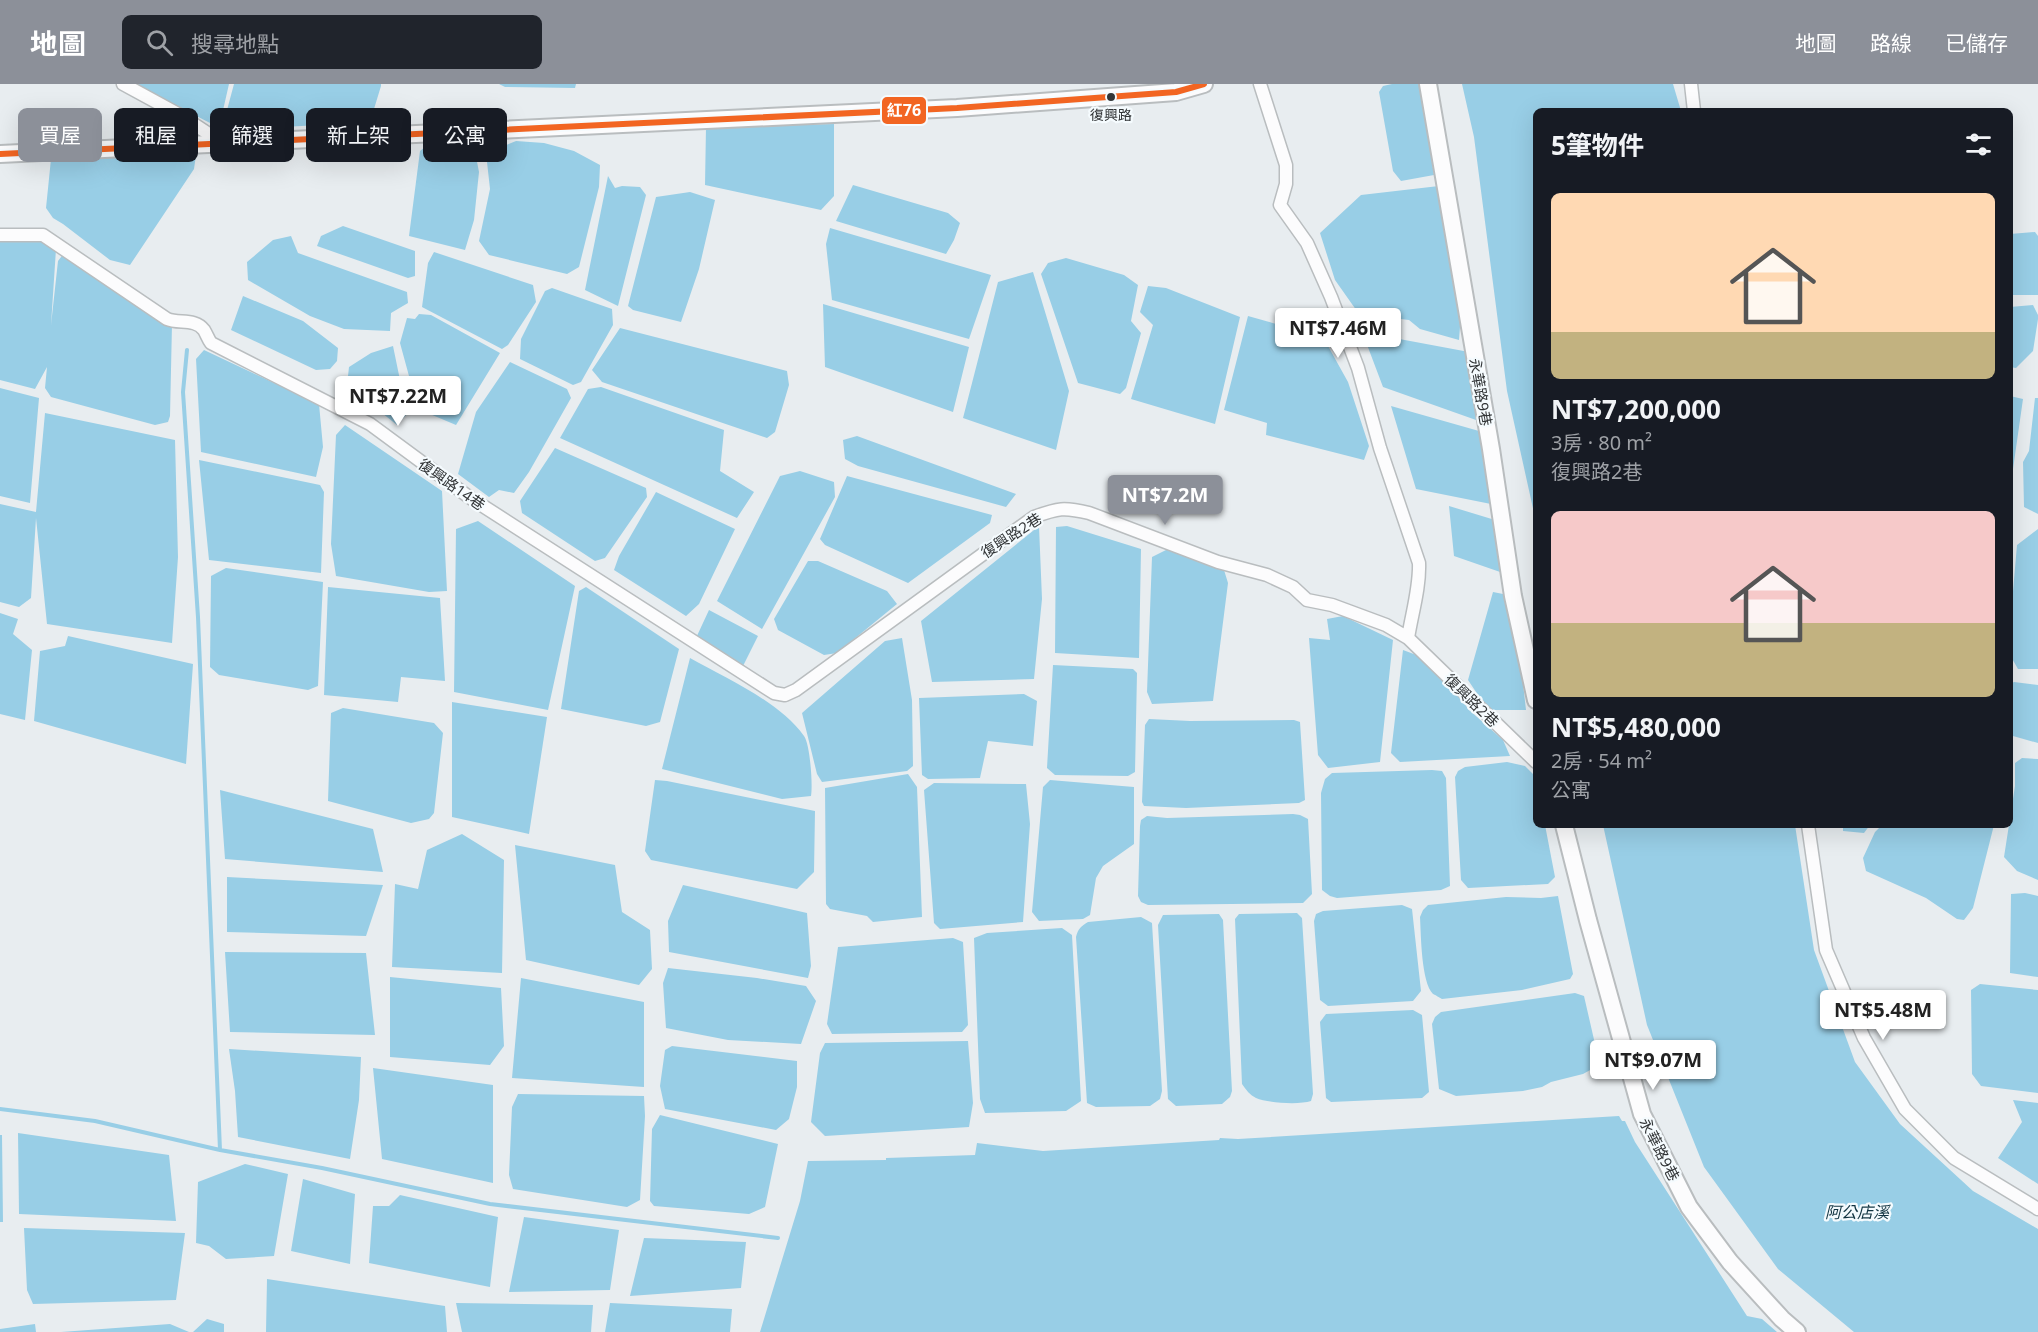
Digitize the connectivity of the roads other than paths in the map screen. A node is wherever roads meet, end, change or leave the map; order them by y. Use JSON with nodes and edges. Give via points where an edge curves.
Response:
{"nodes":[{"id":1,"x":123,"y":84,"type":"edge"},
{"id":2,"x":1204,"y":84,"type":"edge"},
{"id":3,"x":1260,"y":84,"type":"edge"},
{"id":4,"x":1428,"y":84,"type":"edge"},
{"id":5,"x":1691,"y":84,"type":"edge"},
{"id":6,"x":1694,"y":108,"type":"edge"},
{"id":7,"x":210,"y":135,"type":"edge"},
{"id":8,"x":294,"y":141,"type":"edge"},
{"id":9,"x":210,"y":145,"type":"edge"},
{"id":10,"x":0,"y":154,"type":"edge"},
{"id":11,"x":0,"y":235,"type":"edge"},
{"id":12,"x":1408,"y":638,"type":"junction"},
{"id":13,"x":1533,"y":686,"type":"edge"},
{"id":14,"x":774,"y":693,"type":"joint"},
{"id":15,"x":1533,"y":759,"type":"edge"},
{"id":16,"x":1565,"y":828,"type":"edge"},
{"id":17,"x":1808,"y":828,"type":"edge"},
{"id":18,"x":2038,"y":1209,"type":"edge"},
{"id":19,"x":1797,"y":1332,"type":"edge"}],
"edges":[{"from":1,"to":7,"type":"street"},
{"from":2,"to":8,"type":"street","via":[[1176,92],[957,108]]},
{"from":3,"to":12,"type":"street","via":[[1286,165],[1280,205],[1307,243],[1331,297],[1358,368],[1380,448],[1419,562],[1420,578]]},
{"from":4,"to":13,"type":"street","name":"永華路9巷","via":[[1513,596]]},
{"from":5,"to":6,"type":"street"},
{"from":9,"to":10,"type":"street"},
{"from":11,"to":14,"type":"street","name":"復興路14巷","via":[[43,235],[167,319],[192,322],[203,328],[211,343],[370,424],[469,497]]},
{"from":12,"to":14,"type":"street","name":"復興路2巷","via":[[1343,609],[1307,600],[1293,586],[1267,576],[1067,507],[1034,517],[796,690],[785,695]]},
{"from":12,"to":15,"type":"street","name":"復興路2巷"},
{"from":16,"to":19,"type":"street","name":"永華路9巷","via":[[1642,1114],[1689,1207],[1730,1262]]},
{"from":17,"to":18,"type":"street","via":[[1826,950],[1864,1038],[1905,1109],[1954,1158]]}]}
